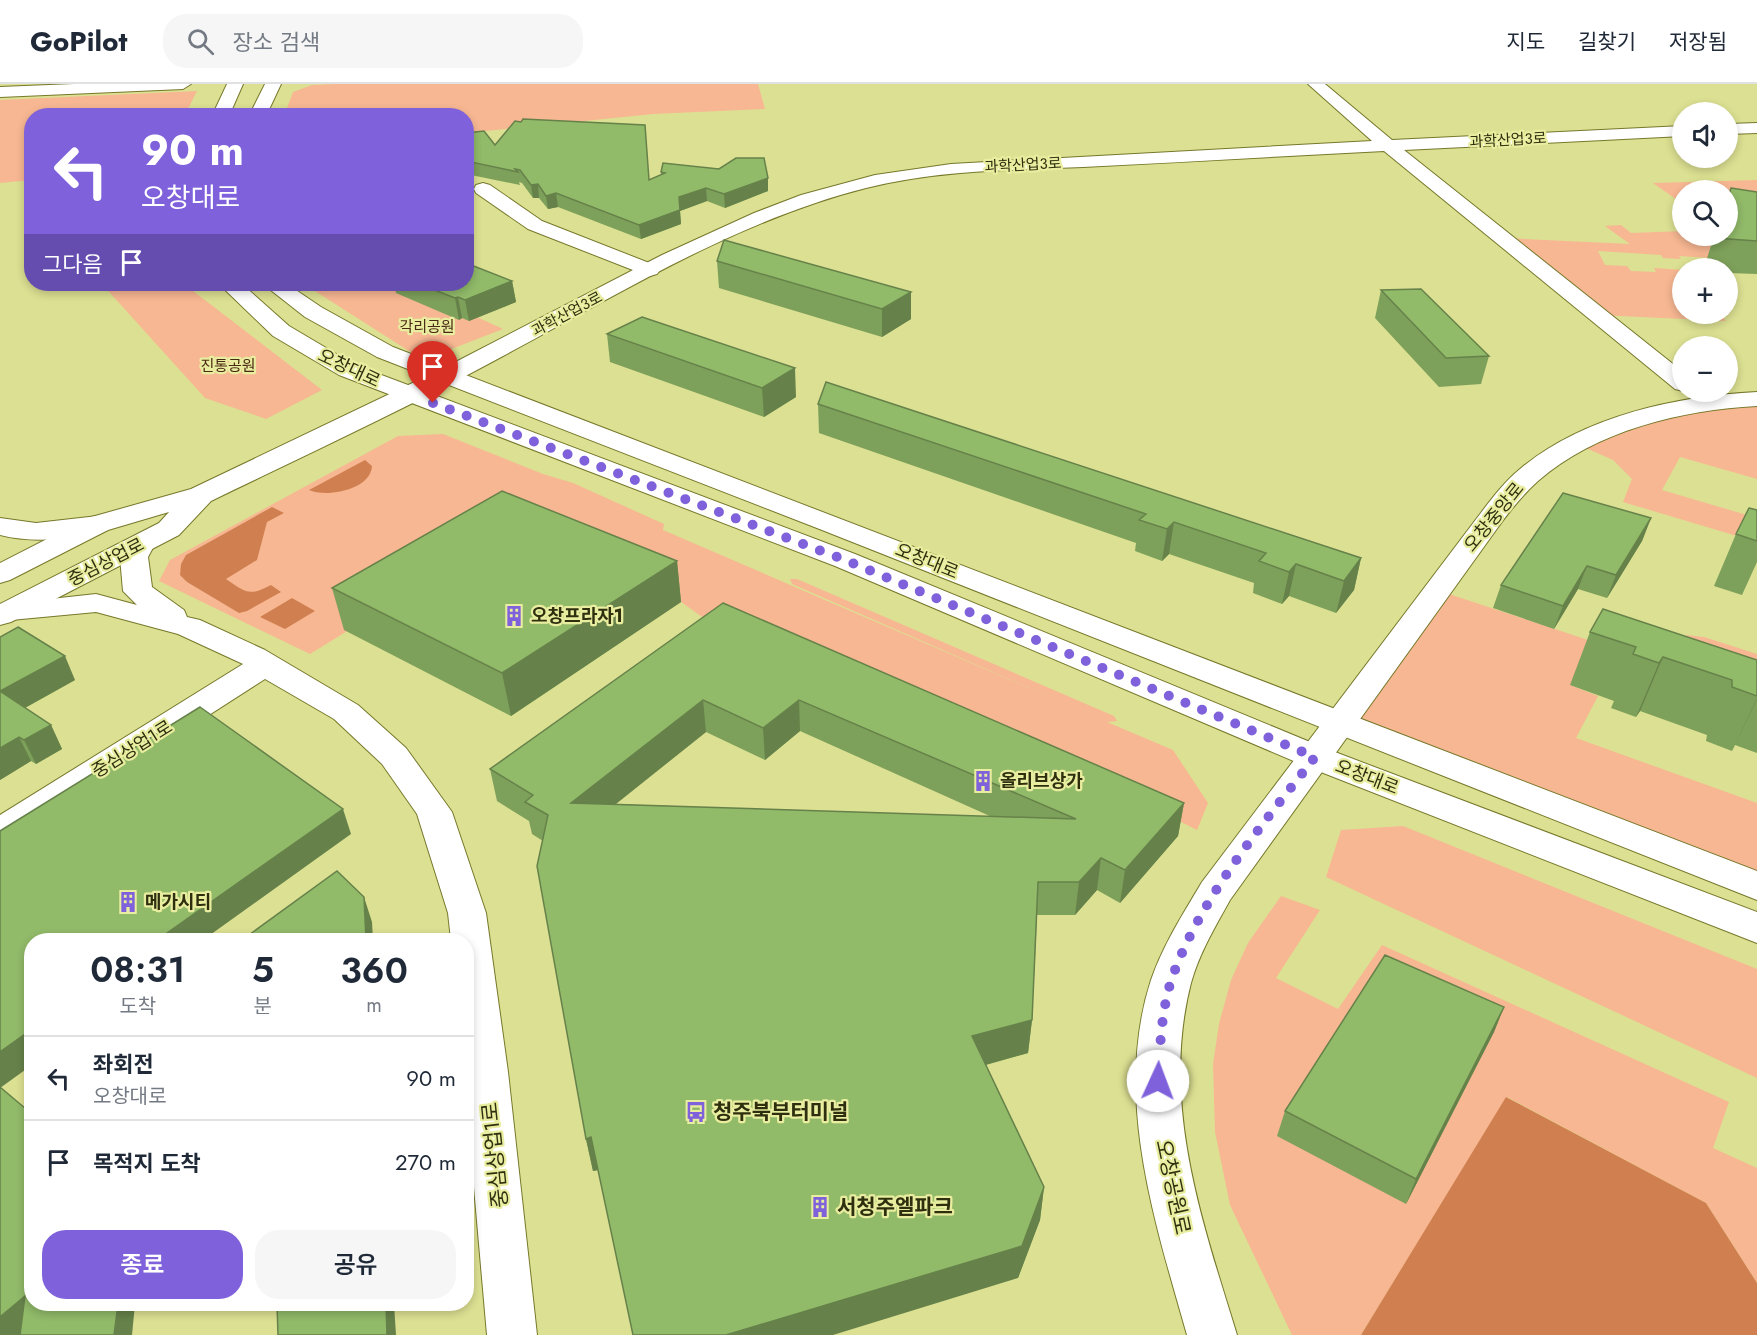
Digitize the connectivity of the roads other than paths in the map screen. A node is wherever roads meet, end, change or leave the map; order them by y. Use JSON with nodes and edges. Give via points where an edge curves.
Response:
{"nodes":[{"id":1,"x":78,"y":84,"type":"edge"},
{"id":2,"x":154,"y":84,"type":"edge"},
{"id":3,"x":183,"y":84,"type":"edge"},
{"id":4,"x":235,"y":84,"type":"edge"},
{"id":5,"x":273,"y":84,"type":"edge"},
{"id":6,"x":1316,"y":84,"type":"edge"},
{"id":7,"x":137,"y":86,"type":"junction"},
{"id":8,"x":0,"y":87,"type":"edge"},
{"id":9,"x":0,"y":92,"type":"edge"},
{"id":10,"x":224,"y":108,"type":"edge"},
{"id":11,"x":261,"y":108,"type":"edge"},
{"id":12,"x":1757,"y":128,"type":"edge"},
{"id":13,"x":1738,"y":129,"type":"edge"},
{"id":14,"x":1672,"y":132,"type":"edge"},
{"id":15,"x":1388,"y":146,"type":"junction"},
{"id":16,"x":483,"y":189,"type":"edge"},
{"id":17,"x":650,"y":270,"type":"junction"},
{"id":18,"x":238,"y":291,"type":"edge"},
{"id":19,"x":284,"y":291,"type":"edge"},
{"id":20,"x":449,"y":375,"type":"junction"},
{"id":21,"x":1672,"y":375,"type":"edge"},
{"id":22,"x":411,"y":395,"type":"junction"},
{"id":23,"x":1738,"y":398,"type":"edge"},
{"id":24,"x":1757,"y":399,"type":"edge"},
{"id":25,"x":1686,"y":402,"type":"edge"},
{"id":26,"x":201,"y":495,"type":"junction"},
{"id":27,"x":98,"y":524,"type":"junction"},
{"id":28,"x":0,"y":525,"type":"edge"},
{"id":29,"x":141,"y":544,"type":"junction"},
{"id":30,"x":0,"y":574,"type":"edge"},
{"id":31,"x":3,"y":614,"type":"edge"},
{"id":32,"x":189,"y":627,"type":"junction"},
{"id":33,"x":264,"y":665,"type":"junction"},
{"id":34,"x":1340,"y":725,"type":"junction"},
{"id":35,"x":1315,"y":757,"type":"junction"},
{"id":36,"x":0,"y":832,"type":"edge"},
{"id":37,"x":1757,"y":886,"type":"edge"},
{"id":38,"x":1757,"y":928,"type":"edge"},
{"id":39,"x":469,"y":933,"type":"edge"},
{"id":40,"x":474,"y":972,"type":"edge"},
{"id":41,"x":513,"y":1335,"type":"edge"},
{"id":42,"x":1212,"y":1335,"type":"edge"}],
"edges":[{"from":1,"to":8,"type":"street"},
{"from":2,"to":7,"type":"street"},
{"from":3,"to":7,"type":"street"},
{"from":4,"to":10,"type":"street"},
{"from":5,"to":11,"type":"street"},
{"from":6,"to":15,"type":"street"},
{"from":7,"to":9,"type":"street"},
{"from":12,"to":13,"type":"street"},
{"from":14,"to":15,"type":"street","name":"과학산업3로"},
{"from":15,"to":17,"type":"street","name":"과학산업3로","via":[[1009,165],[896,177],[792,204],[706,240]]},
{"from":15,"to":21,"type":"street"},
{"from":16,"to":17,"type":"street","via":[[535,225]]},
{"from":17,"to":20,"type":"street","name":"과학산업3로"},
{"from":18,"to":22,"type":"street","name":"오창대로","via":[[281,331],[309,349],[347,370]]},
{"from":19,"to":20,"type":"street","name":"오창대로","via":[[385,352]]},
{"from":20,"to":22,"type":"street","name":"과학산업3로"},
{"from":20,"to":34,"type":"street","name":"오창대로"},
{"from":22,"to":26,"type":"street","name":"중심상업로"},
{"from":22,"to":35,"type":"street","name":"오창대로","via":[[845,560]]},
{"from":23,"to":24,"type":"street","name":"오창중앙로"},
{"from":25,"to":34,"type":"street","name":"오창중앙로","via":[[1577,444],[1529,475],[1481,531]]},
{"from":26,"to":27,"type":"street","name":"중심상업로"},
{"from":26,"to":29,"type":"street","name":"중심상업로","via":[[170,529]]},
{"from":27,"to":28,"type":"street","via":[[48,532]]},
{"from":27,"to":30,"type":"street","name":"중심상업로"},
{"from":29,"to":31,"type":"street","name":"중심상업로"},
{"from":29,"to":32,"type":"street","via":[[134,556],[138,591]]},
{"from":31,"to":32,"type":"street","via":[[96,603]]},
{"from":32,"to":33,"type":"street","name":"중심상업1로"},
{"from":33,"to":36,"type":"street","name":"중심상업1로"},
{"from":33,"to":39,"type":"street","name":"중심상업1로","via":[[346,712],[394,756],[434,812],[467,913]]},
{"from":34,"to":35,"type":"street","name":"오창중앙로"},
{"from":34,"to":37,"type":"street","name":"오창대로"},
{"from":35,"to":38,"type":"street","name":"오창대로"},
{"from":35,"to":42,"type":"street","name":"오창공원로","via":[[1221,884],[1195,928],[1171,982],[1160,1034],[1158,1105],[1166,1162]]},
{"from":40,"to":41,"type":"street","name":"중심상업1로"}]}
